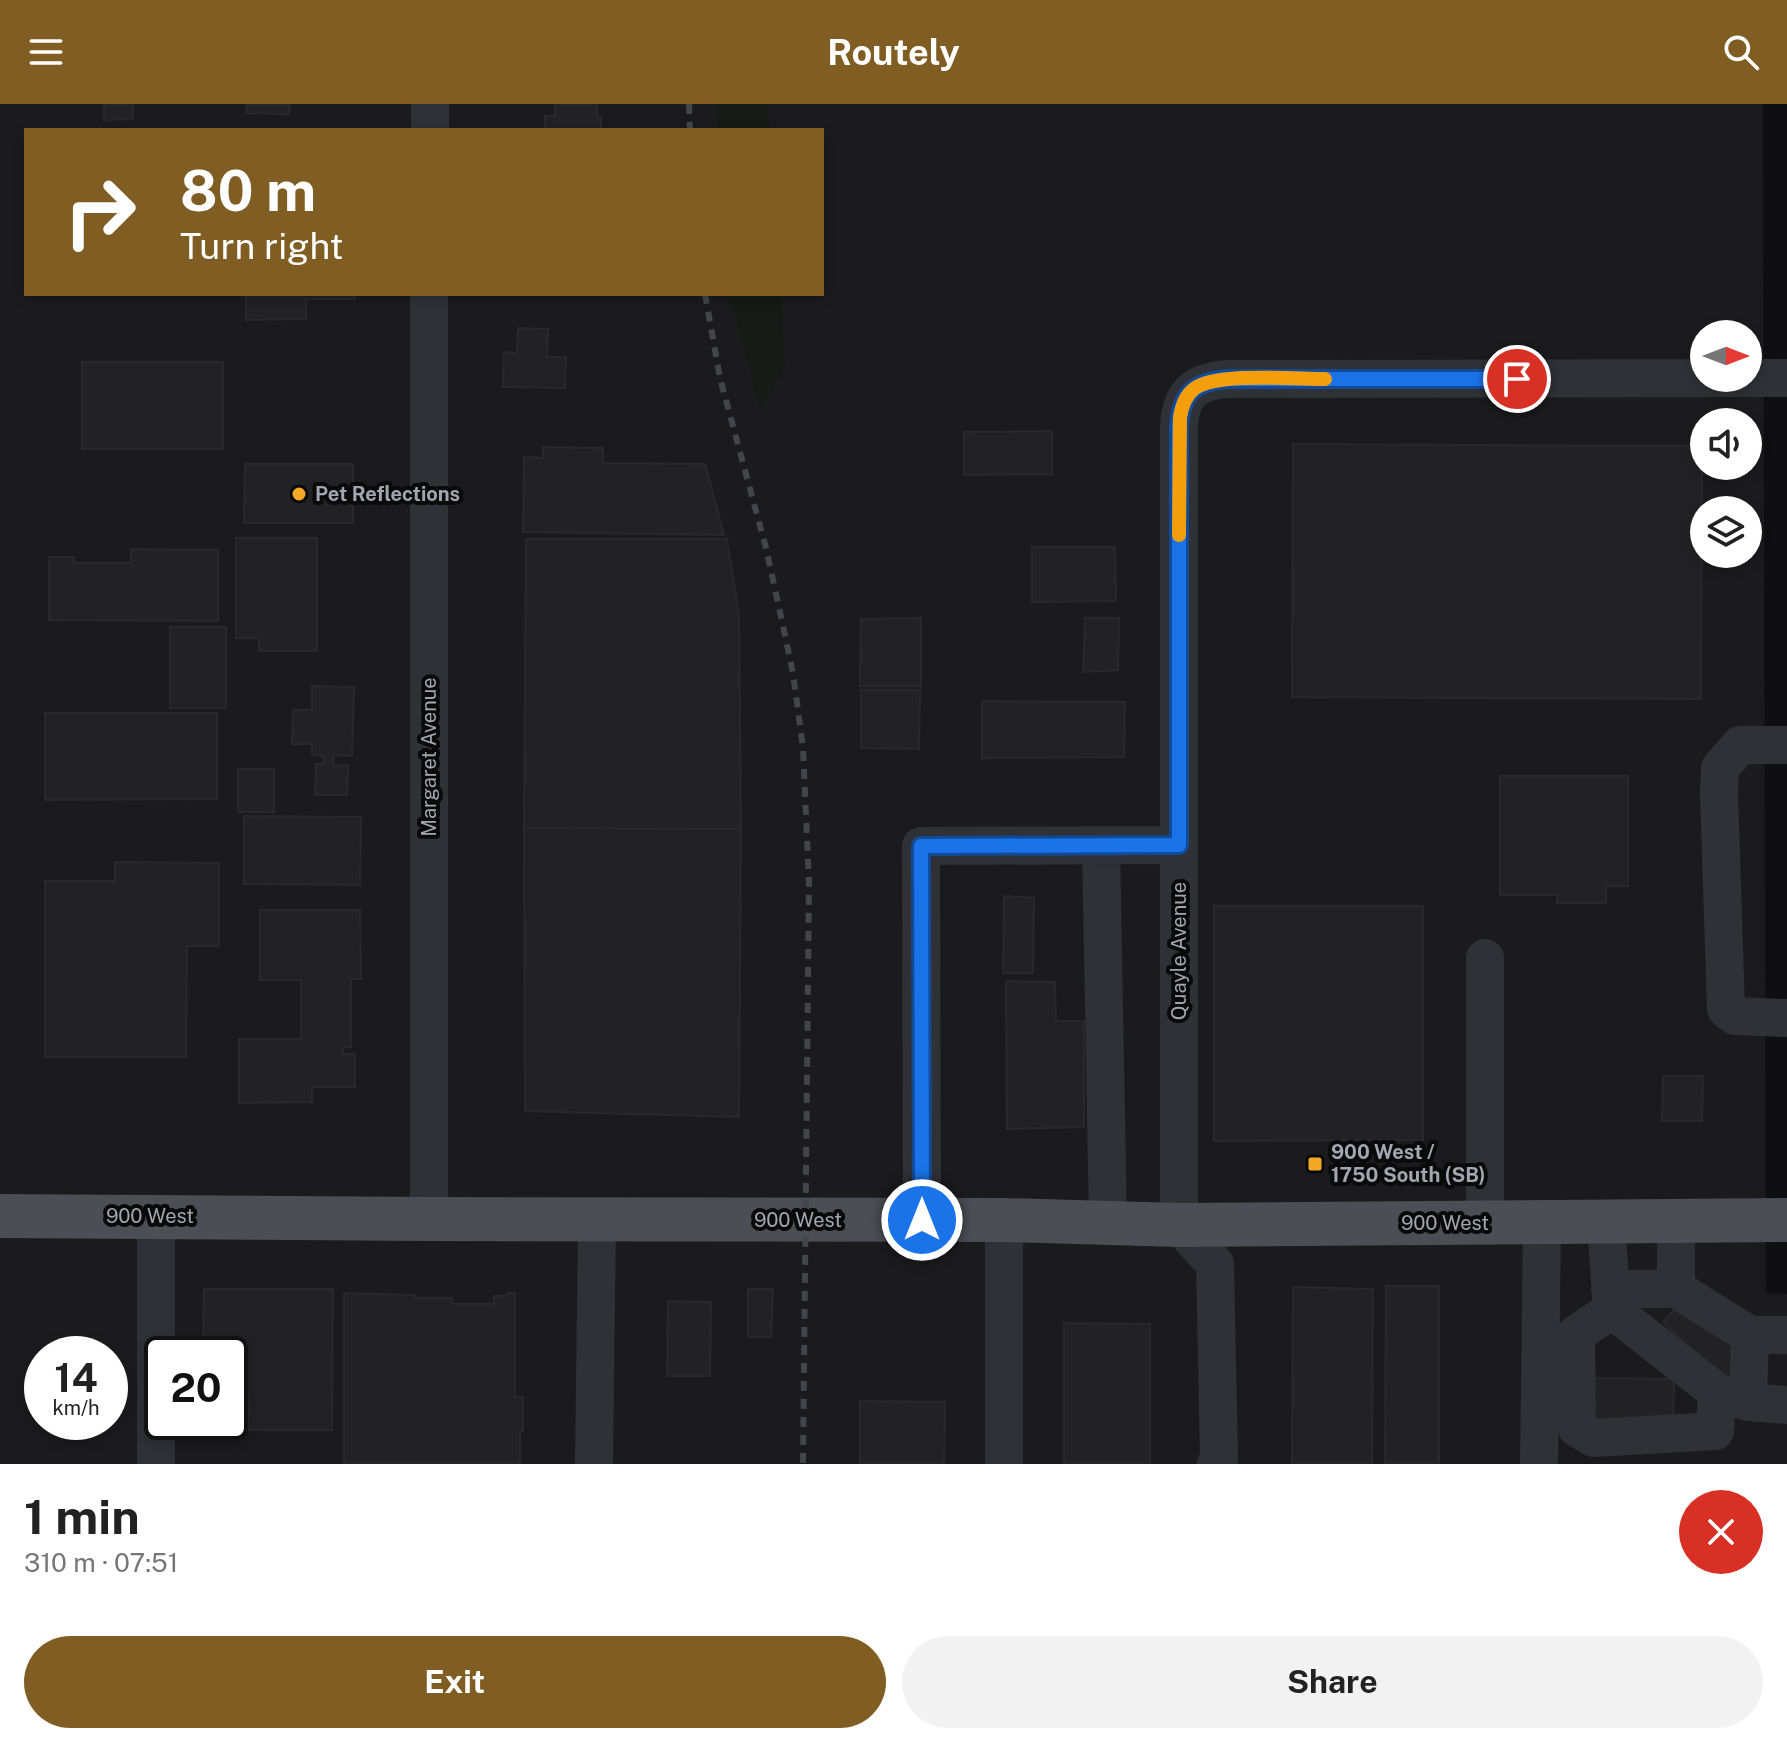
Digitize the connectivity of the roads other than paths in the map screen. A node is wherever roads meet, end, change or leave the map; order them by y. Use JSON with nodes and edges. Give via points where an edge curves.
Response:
{"nodes":[{"id":1,"x":430,"y":104,"type":"edge"},
{"id":2,"x":430,"y":128,"type":"edge"},
{"id":3,"x":429,"y":296,"type":"edge"},
{"id":4,"x":1787,"y":378,"type":"edge"},
{"id":5,"x":1787,"y":745,"type":"edge"},
{"id":6,"x":1179,"y":845,"type":"junction"},
{"id":7,"x":1101,"y":846,"type":"junction"},
{"id":8,"x":1485,"y":958,"type":"dead end"},
{"id":9,"x":1787,"y":1018,"type":"edge"},
{"id":10,"x":0,"y":1216,"type":"edge"},
{"id":11,"x":156,"y":1216,"type":"junction"},
{"id":12,"x":429,"y":1219,"type":"junction"},
{"id":13,"x":597,"y":1220,"type":"junction"},
{"id":14,"x":922,"y":1220,"type":"junction"},
{"id":15,"x":1004,"y":1220,"type":"junction"},
{"id":16,"x":1787,"y":1220,"type":"edge"},
{"id":17,"x":1542,"y":1222,"type":"junction"},
{"id":18,"x":1606,"y":1222,"type":"junction"},
{"id":19,"x":1676,"y":1222,"type":"junction"},
{"id":20,"x":1108,"y":1223,"type":"junction"},
{"id":21,"x":1485,"y":1223,"type":"junction"},
{"id":22,"x":1179,"y":1225,"type":"junction"},
{"id":23,"x":1676,"y":1289,"type":"junction"},
{"id":24,"x":1611,"y":1299,"type":"junction"},
{"id":25,"x":1769,"y":1335,"type":"edge"},
{"id":26,"x":1732,"y":1397,"type":"junction"},
{"id":27,"x":1787,"y":1405,"type":"edge"},
{"id":28,"x":156,"y":1464,"type":"edge"},
{"id":29,"x":594,"y":1464,"type":"edge"},
{"id":30,"x":1004,"y":1464,"type":"edge"},
{"id":31,"x":1216,"y":1464,"type":"edge"},
{"id":32,"x":1539,"y":1464,"type":"edge"}],
"edges":[{"from":1,"to":2,"type":"street"},
{"from":3,"to":12,"type":"street","name":"Margaret Avenue"},
{"from":4,"to":6,"type":"street","name":"Quayle Avenue","via":[[1229,379],[1190,391],[1179,426]]},
{"from":5,"to":9,"type":"street","via":[[1740,745],[1720,768],[1719,793],[1726,1009],[1735,1016]]},
{"from":6,"to":7,"type":"street"},
{"from":6,"to":22,"type":"street","name":"Quayle Avenue"},
{"from":7,"to":14,"type":"street","via":[[921,846]]},
{"from":7,"to":20,"type":"street"},
{"from":8,"to":21,"type":"street"},
{"from":10,"to":11,"type":"main road","name":"900 West"},
{"from":11,"to":12,"type":"main road","name":"900 West"},
{"from":11,"to":28,"type":"street"},
{"from":12,"to":13,"type":"main road","name":"900 West"},
{"from":13,"to":14,"type":"main road","name":"900 West"},
{"from":13,"to":29,"type":"street"},
{"from":14,"to":15,"type":"main road","name":"900 West"},
{"from":15,"to":20,"type":"main road","name":"900 West"},
{"from":15,"to":30,"type":"street"},
{"from":16,"to":19,"type":"main road","name":"900 West"},
{"from":17,"to":18,"type":"main road","name":"900 West"},
{"from":17,"to":21,"type":"main road","name":"900 West"},
{"from":17,"to":32,"type":"street"},
{"from":18,"to":19,"type":"main road","name":"900 West"},
{"from":18,"to":24,"type":"street"},
{"from":19,"to":23,"type":"street"},
{"from":20,"to":22,"type":"main road","name":"900 West"},
{"from":21,"to":22,"type":"main road","name":"900 West"},
{"from":22,"to":31,"type":"street","via":[[1215,1264]]},
{"from":23,"to":24,"type":"street"},
{"from":23,"to":25,"type":"street"},
{"from":24,"to":26,"type":"street"},
{"from":24,"to":26,"type":"street","via":[[1576,1334],[1577,1428],[1594,1438],[1715,1431]]},
{"from":25,"to":26,"type":"street"},
{"from":26,"to":27,"type":"street"}]}
